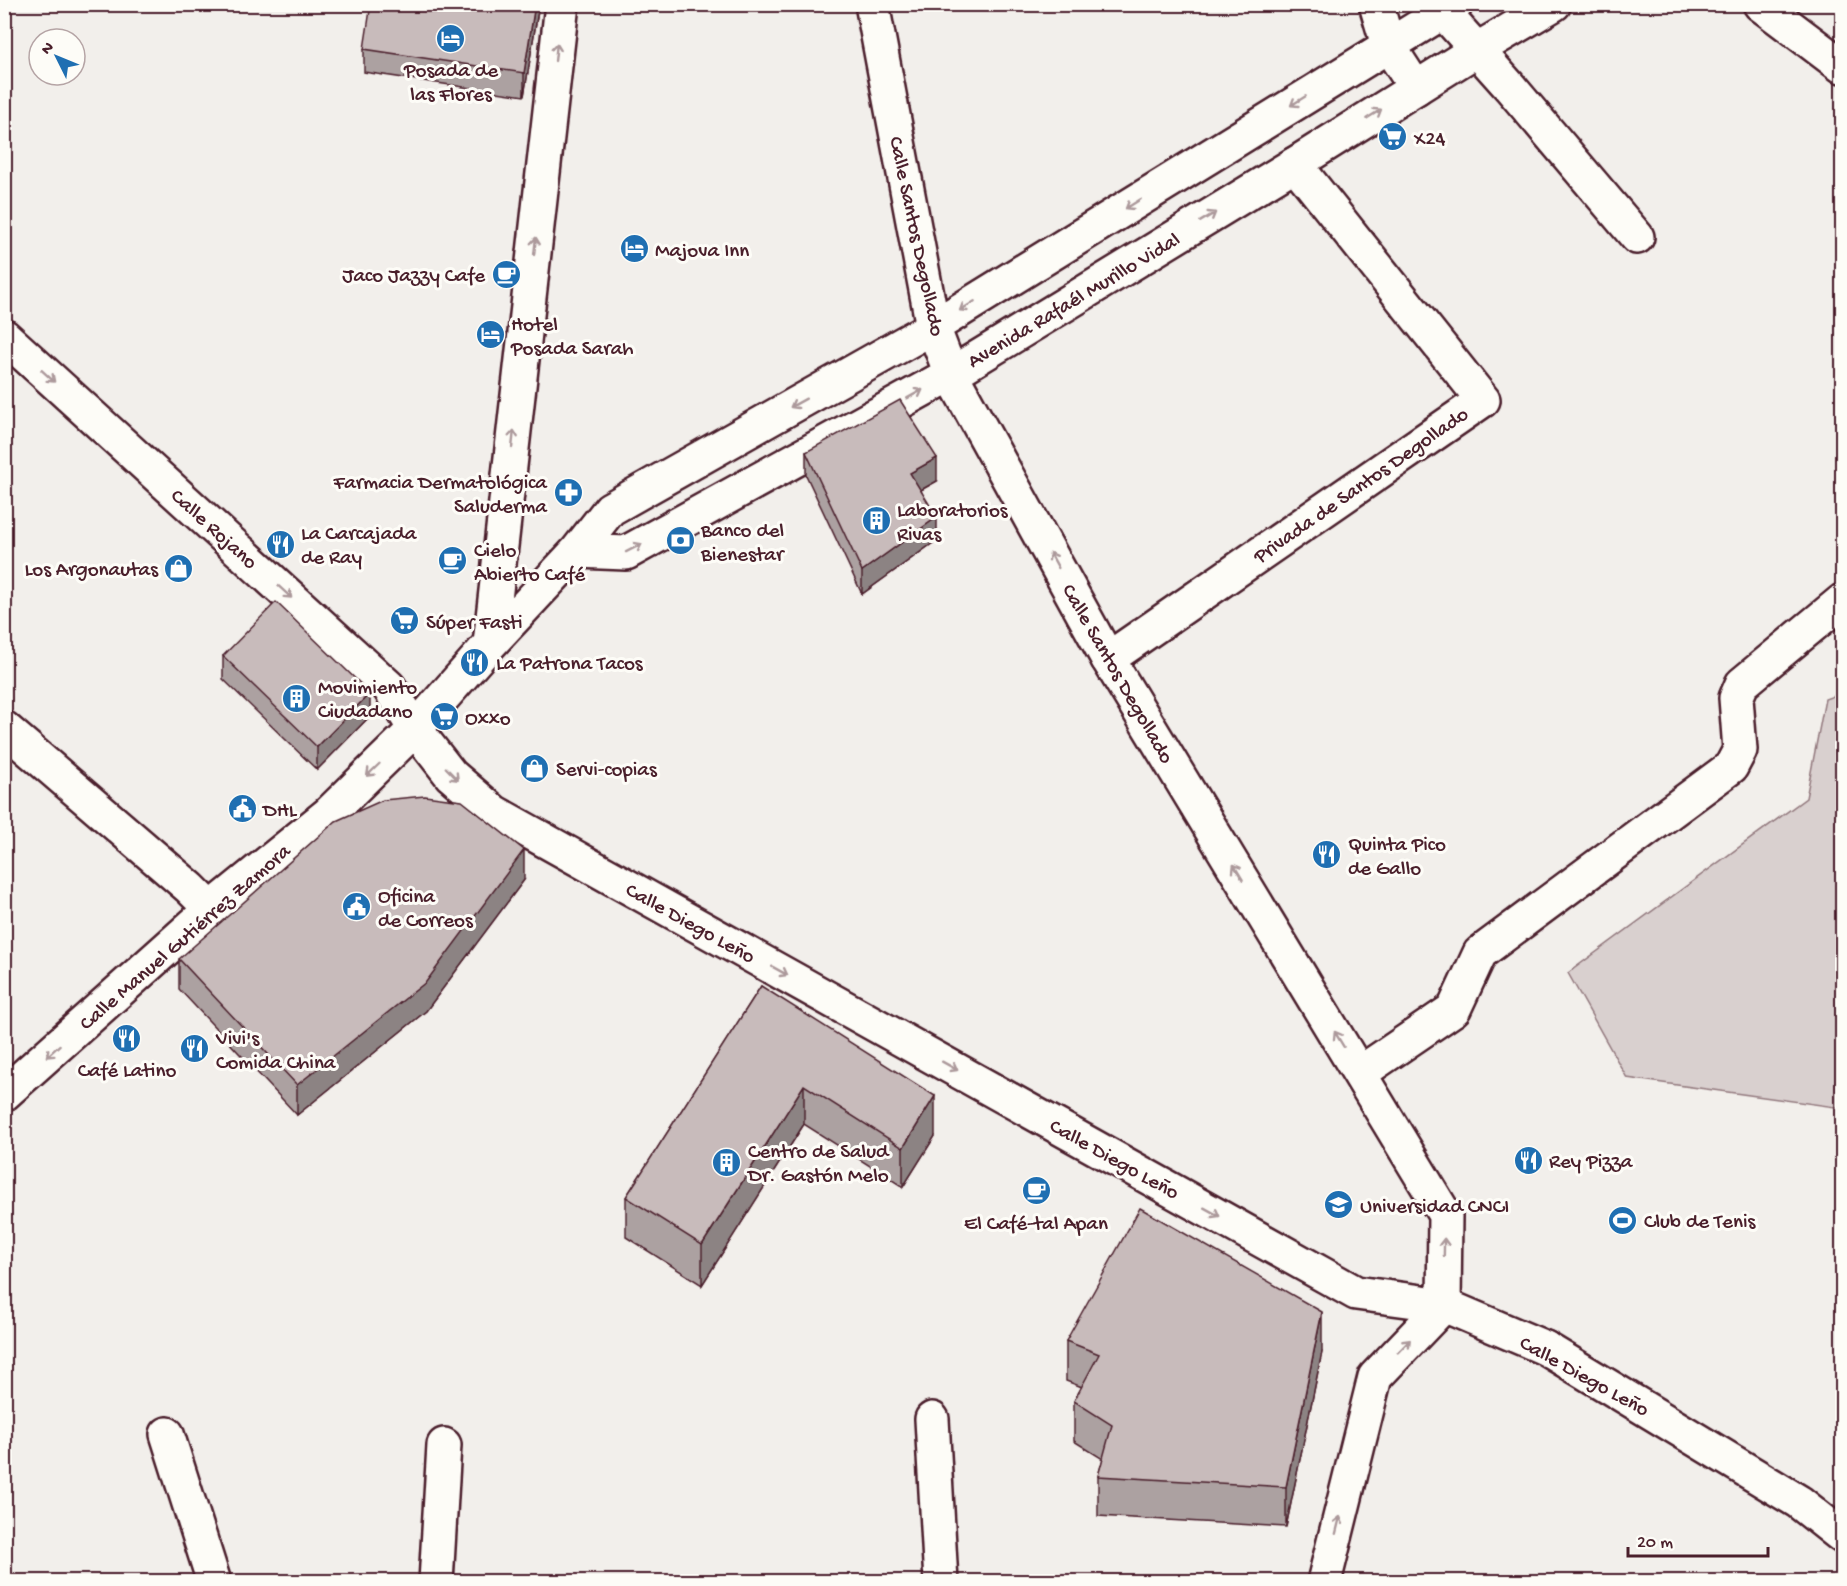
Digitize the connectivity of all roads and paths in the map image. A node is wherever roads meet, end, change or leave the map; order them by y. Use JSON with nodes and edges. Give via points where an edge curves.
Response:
{"nodes":[{"id":1,"x":561,"y":4,"type":"edge"},
{"id":2,"x":872,"y":4,"type":"edge"},
{"id":3,"x":1376,"y":4,"type":"edge"},
{"id":4,"x":1554,"y":4,"type":"edge"},
{"id":5,"x":1760,"y":4,"type":"edge"},
{"id":6,"x":1449,"y":8,"type":"edge"},
{"id":7,"x":1388,"y":45,"type":"junction"},
{"id":8,"x":1478,"y":50,"type":"junction"},
{"id":9,"x":1842,"y":66,"type":"edge"},
{"id":10,"x":1416,"y":88,"type":"junction"},
{"id":11,"x":1295,"y":164,"type":"junction"},
{"id":12,"x":1637,"y":237,"type":"dead end"},
{"id":13,"x":933,"y":327,"type":"junction"},
{"id":14,"x":4,"y":336,"type":"edge"},
{"id":15,"x":951,"y":374,"type":"junction"},
{"id":16,"x":577,"y":551,"type":"junction"},
{"id":17,"x":1842,"y":601,"type":"edge"},
{"id":18,"x":490,"y":644,"type":"junction"},
{"id":19,"x":1108,"y":659,"type":"junction"},
{"id":20,"x":4,"y":728,"type":"edge"},
{"id":21,"x":415,"y":729,"type":"junction"},
{"id":22,"x":211,"y":909,"type":"junction"},
{"id":23,"x":1360,"y":1073,"type":"junction"},
{"id":24,"x":4,"y":1094,"type":"edge"},
{"id":25,"x":1444,"y":1305,"type":"junction"},
{"id":26,"x":932,"y":1419,"type":"dead end"},
{"id":27,"x":166,"y":1434,"type":"dead end"},
{"id":28,"x":444,"y":1445,"type":"dead end"},
{"id":29,"x":1842,"y":1536,"type":"edge"},
{"id":30,"x":214,"y":1581,"type":"edge"},
{"id":31,"x":436,"y":1581,"type":"edge"},
{"id":32,"x":941,"y":1581,"type":"edge"},
{"id":33,"x":1324,"y":1581,"type":"edge"}],
"edges":[{"from":18,"to":1,"type":"main road","one_way":true},
{"from":2,"to":13,"type":"main road","name":"Calle Santos Degollado"},
{"from":3,"to":7,"type":"main road"},
{"from":4,"to":8,"type":"main road","name":"Avenida Rafaél Murillo Vidal"},
{"from":5,"to":9,"type":"main road"},
{"from":6,"to":7,"type":"main road"},
{"from":6,"to":8,"type":"main road"},
{"from":7,"to":10,"type":"main road"},
{"from":7,"to":13,"type":"main road","one_way":true},
{"from":8,"to":10,"type":"main road","name":"Avenida Rafaél Murillo Vidal"},
{"from":8,"to":12,"type":"main road"},
{"from":11,"to":10,"type":"main road","name":"Avenida Rafaél Murillo Vidal","one_way":true},
{"from":15,"to":11,"type":"main road","name":"Avenida Rafaél Murillo Vidal","one_way":true},
{"from":11,"to":19,"type":"main road","name":"Privada de Santos Degollado","via":[[1483,400]]},
{"from":13,"to":15,"type":"main road","name":"Calle Santos Degollado"},
{"from":13,"to":16,"type":"main road","one_way":true,"via":[[610,509]]},
{"from":14,"to":21,"type":"main road","name":"Calle Rojano","one_way":true,"via":[[388,687]]},
{"from":16,"to":15,"type":"main road","name":"Avenida Rafaél Murillo Vidal","one_way":true,"via":[[626,553]]},
{"from":19,"to":15,"type":"main road","name":"Calle Santos Degollado","one_way":true},
{"from":16,"to":18,"type":"main road"},
{"from":17,"to":23,"type":"main road","via":[[1742,684],[1736,698],[1740,750],[1731,767],[1480,953],[1454,1009]]},
{"from":18,"to":21,"type":"main road","name":"Calle Manuel Gutiérrez Zamora"},
{"from":23,"to":19,"type":"main road","name":"Calle Santos Degollado","one_way":true},
{"from":20,"to":22,"type":"main road"},
{"from":21,"to":22,"type":"main road","name":"Calle Manuel Gutiérrez Zamora","one_way":true,"via":[[328,814]]},
{"from":21,"to":25,"type":"main road","name":"Calle Diego Leño","one_way":true,"via":[[451,775],[494,812],[1356,1293]]},
{"from":22,"to":24,"type":"main road","name":"Calle Manuel Gutiérrez Zamora","one_way":true},
{"from":25,"to":23,"type":"main road","name":"Calle Santos Degollado","one_way":true,"via":[[1444,1215]]},
{"from":25,"to":29,"type":"main road","name":"Calle Diego Leño","via":[[1545,1348],[1799,1502]]},
{"from":33,"to":25,"type":"main road","one_way":true,"via":[[1375,1377]]},
{"from":26,"to":32,"type":"main road"},
{"from":27,"to":30,"type":"main road"},
{"from":28,"to":31,"type":"main road"}]}
